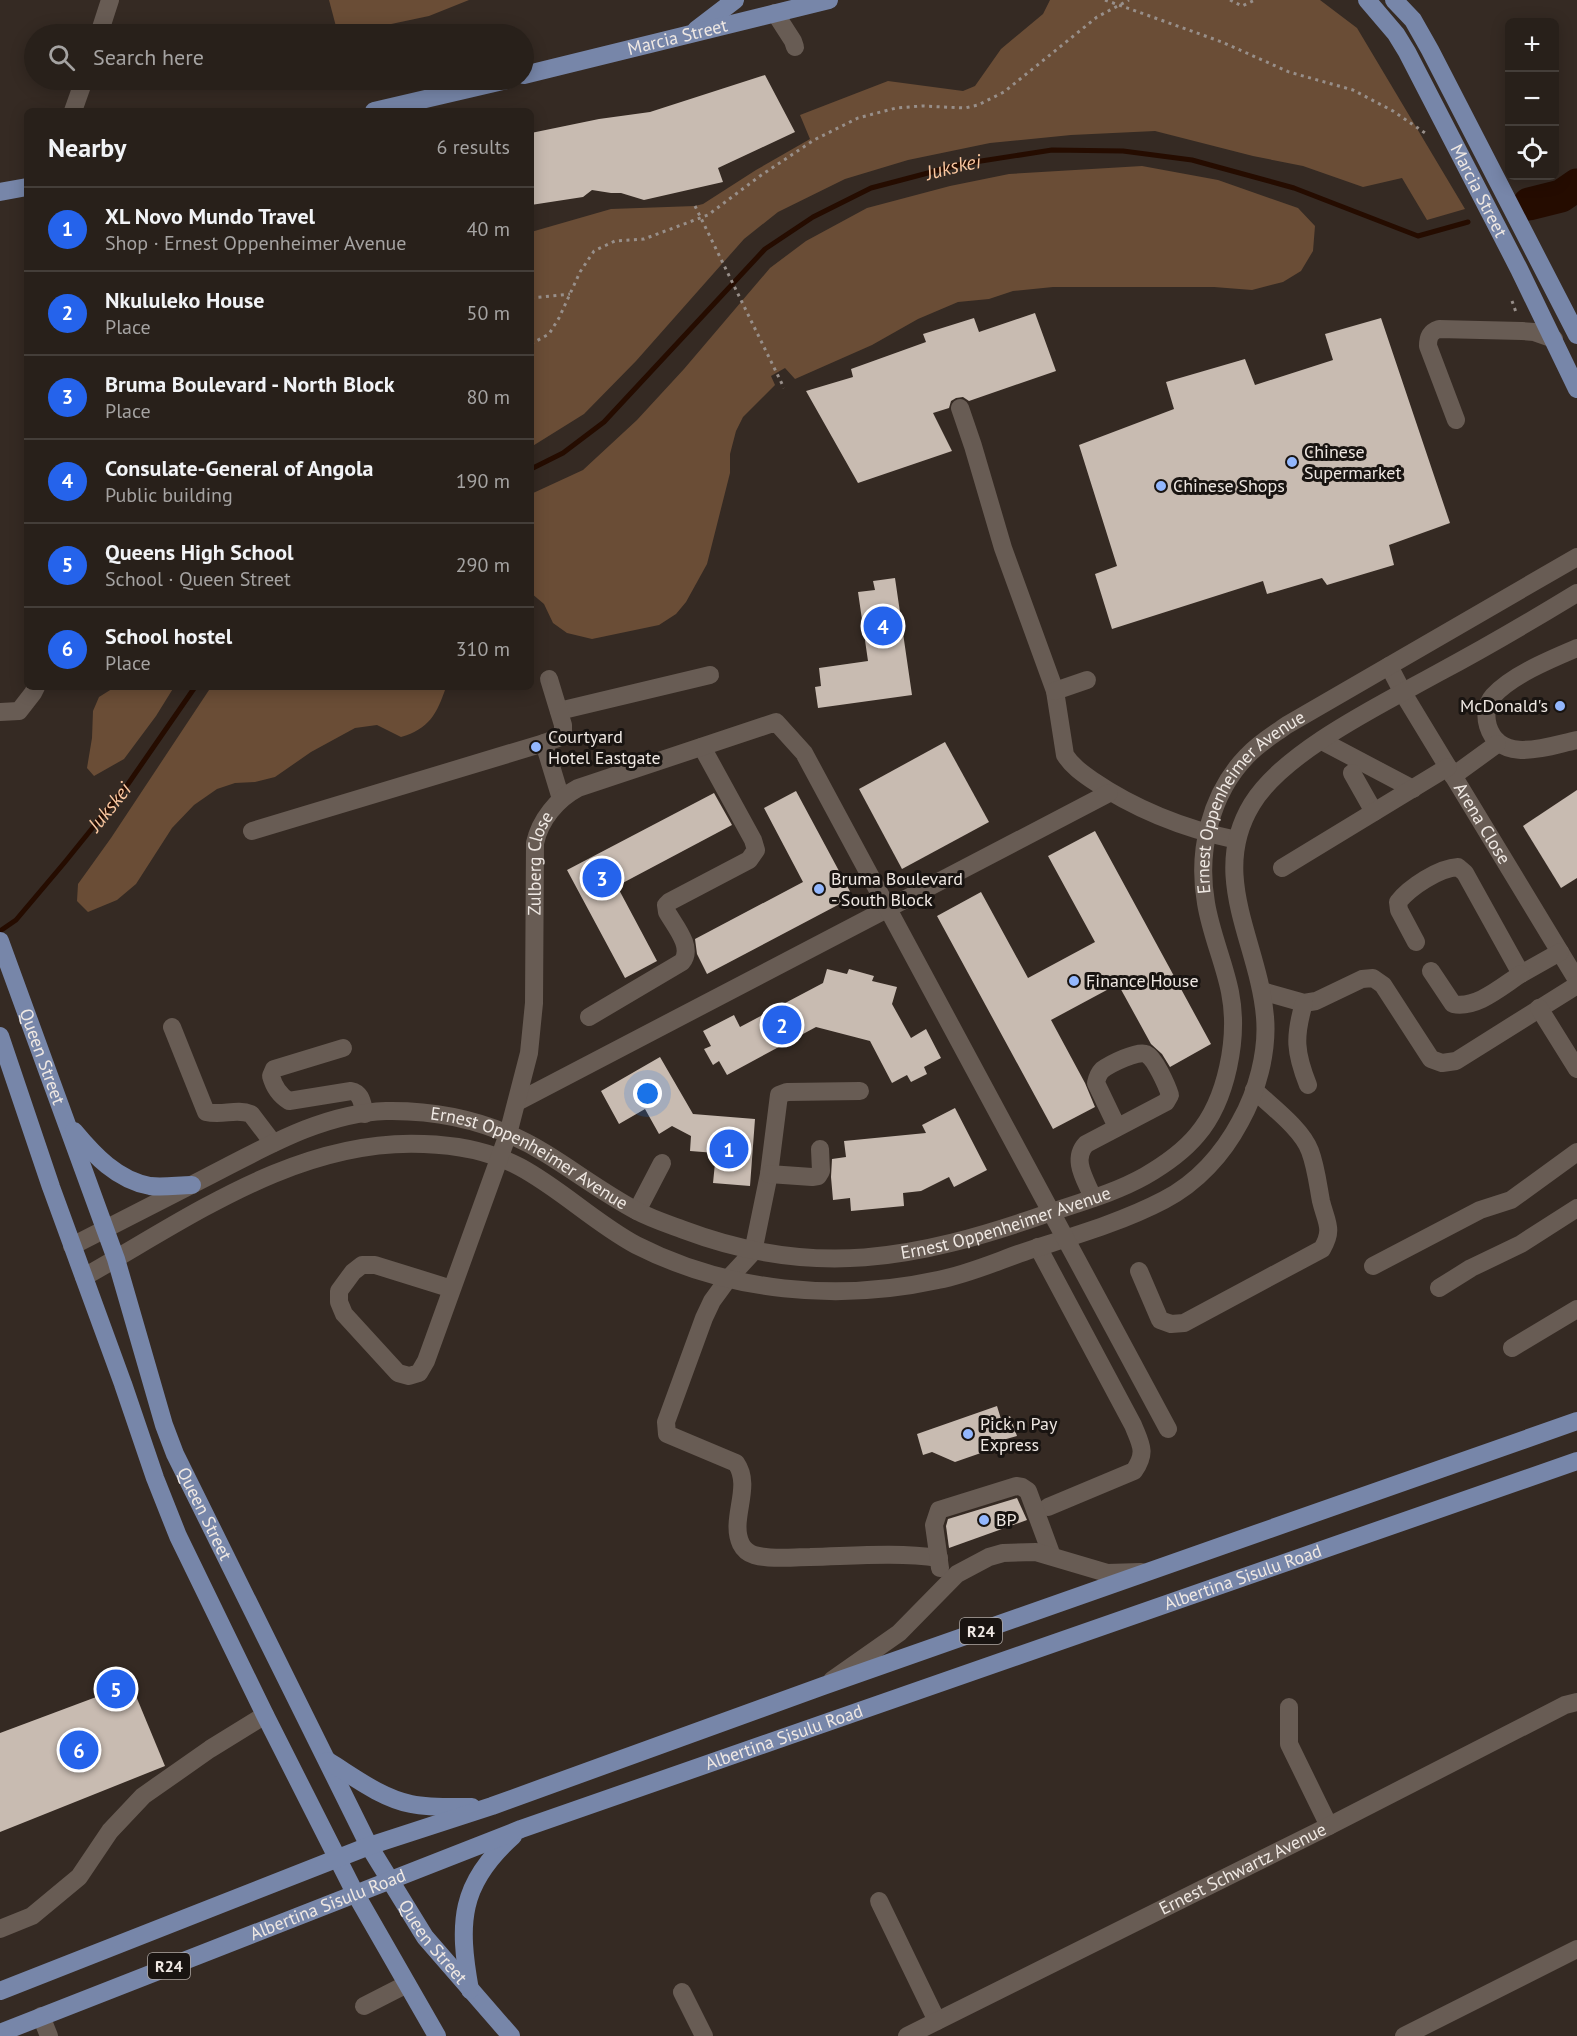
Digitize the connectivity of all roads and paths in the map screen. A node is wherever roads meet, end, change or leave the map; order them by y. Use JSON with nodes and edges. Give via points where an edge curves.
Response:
{"nodes":[{"id":1,"x":110,"y":0,"type":"edge"},
{"id":2,"x":735,"y":0,"type":"edge"},
{"id":3,"x":829,"y":0,"type":"edge"},
{"id":4,"x":1106,"y":0,"type":"edge"},
{"id":5,"x":1129,"y":0,"type":"edge"},
{"id":6,"x":1230,"y":0,"type":"edge"},
{"id":7,"x":1254,"y":0,"type":"edge"},
{"id":8,"x":1367,"y":0,"type":"edge"},
{"id":9,"x":1395,"y":0,"type":"edge"},
{"id":10,"x":1119,"y":4,"type":"junction"},
{"id":11,"x":782,"y":8,"type":"edge"},
{"id":12,"x":102,"y":24,"type":"edge"},
{"id":13,"x":690,"y":34,"type":"junction"},
{"id":14,"x":795,"y":47,"type":"dead end"},
{"id":15,"x":534,"y":73,"type":"edge"},
{"id":16,"x":80,"y":90,"type":"edge"},
{"id":17,"x":464,"y":90,"type":"edge"},
{"id":18,"x":74,"y":108,"type":"edge"},
{"id":19,"x":387,"y":108,"type":"edge"},
{"id":20,"x":1433,"y":141,"type":"dead end"},
{"id":21,"x":24,"y":188,"type":"edge"},
{"id":22,"x":0,"y":192,"type":"edge"},
{"id":23,"x":695,"y":206,"type":"dead end"},
{"id":24,"x":570,"y":294,"type":"junction"},
{"id":25,"x":534,"y":298,"type":"edge"},
{"id":26,"x":1577,"y":335,"type":"edge"},
{"id":27,"x":1554,"y":339,"type":"junction"},
{"id":28,"x":534,"y":342,"type":"edge"},
{"id":29,"x":784,"y":388,"type":"dead end"},
{"id":30,"x":1577,"y":389,"type":"edge"},
{"id":31,"x":960,"y":408,"type":"dead end"},
{"id":32,"x":1456,"y":420,"type":"dead end"},
{"id":33,"x":1577,"y":557,"type":"edge"},
{"id":34,"x":1577,"y":593,"type":"edge"},
{"id":35,"x":1577,"y":648,"type":"edge"},
{"id":36,"x":1389,"y":666,"type":"junction"},
{"id":37,"x":710,"y":675,"type":"dead end"},
{"id":38,"x":549,"y":679,"type":"dead end"},
{"id":39,"x":1087,"y":680,"type":"dead end"},
{"id":40,"x":34,"y":690,"type":"edge"},
{"id":41,"x":1055,"y":691,"type":"junction"},
{"id":42,"x":1403,"y":693,"type":"junction"},
{"id":43,"x":559,"y":711,"type":"junction"},
{"id":44,"x":0,"y":712,"type":"edge"},
{"id":45,"x":1577,"y":740,"type":"edge"},
{"id":46,"x":1322,"y":741,"type":"junction"},
{"id":47,"x":544,"y":743,"type":"junction"},
{"id":48,"x":1497,"y":744,"type":"junction"},
{"id":49,"x":702,"y":747,"type":"junction"},
{"id":50,"x":1352,"y":772,"type":"dead end"},
{"id":51,"x":1450,"y":772,"type":"junction"},
{"id":52,"x":1413,"y":789,"type":"junction"},
{"id":53,"x":1109,"y":792,"type":"junction"},
{"id":54,"x":561,"y":799,"type":"junction"},
{"id":55,"x":1374,"y":812,"type":"junction"},
{"id":56,"x":252,"y":831,"type":"dead end"},
{"id":57,"x":1206,"y":834,"type":"junction"},
{"id":58,"x":1237,"y":840,"type":"junction"},
{"id":59,"x":1282,"y":868,"type":"dead end"},
{"id":60,"x":889,"y":907,"type":"junction"},
{"id":61,"x":0,"y":941,"type":"edge"},
{"id":62,"x":1416,"y":942,"type":"dead end"},
{"id":63,"x":1560,"y":952,"type":"junction"},
{"id":64,"x":1431,"y":971,"type":"dead end"},
{"id":65,"x":1521,"y":974,"type":"junction"},
{"id":66,"x":1577,"y":980,"type":"edge"},
{"id":67,"x":1577,"y":985,"type":"edge"},
{"id":68,"x":1262,"y":991,"type":"junction"},
{"id":69,"x":1304,"y":1003,"type":"junction"},
{"id":70,"x":1539,"y":1008,"type":"junction"},
{"id":71,"x":589,"y":1017,"type":"dead end"},
{"id":72,"x":172,"y":1027,"type":"dead end"},
{"id":73,"x":0,"y":1036,"type":"edge"},
{"id":74,"x":343,"y":1048,"type":"dead end"},
{"id":75,"x":1577,"y":1069,"type":"edge"},
{"id":76,"x":1308,"y":1085,"type":"dead end"},
{"id":77,"x":860,"y":1090,"type":"dead end"},
{"id":78,"x":1254,"y":1090,"type":"junction"},
{"id":79,"x":517,"y":1102,"type":"junction"},
{"id":80,"x":365,"y":1114,"type":"junction"},
{"id":81,"x":67,"y":1123,"type":"junction"},
{"id":82,"x":1117,"y":1127,"type":"dead end"},
{"id":83,"x":508,"y":1134,"type":"junction"},
{"id":84,"x":273,"y":1143,"type":"junction"},
{"id":85,"x":820,"y":1149,"type":"dead end"},
{"id":86,"x":1577,"y":1152,"type":"edge"},
{"id":87,"x":500,"y":1158,"type":"junction"},
{"id":88,"x":662,"y":1163,"type":"dead end"},
{"id":89,"x":769,"y":1174,"type":"junction"},
{"id":90,"x":192,"y":1185,"type":"junction"},
{"id":91,"x":1093,"y":1198,"type":"junction"},
{"id":92,"x":1577,"y":1208,"type":"edge"},
{"id":93,"x":638,"y":1211,"type":"junction"},
{"id":94,"x":1052,"y":1212,"type":"junction"},
{"id":95,"x":1006,"y":1228,"type":"junction"},
{"id":96,"x":106,"y":1229,"type":"junction"},
{"id":97,"x":1065,"y":1239,"type":"junction"},
{"id":98,"x":72,"y":1246,"type":"junction"},
{"id":99,"x":1038,"y":1247,"type":"junction"},
{"id":100,"x":753,"y":1252,"type":"junction"},
{"id":101,"x":1015,"y":1255,"type":"junction"},
{"id":102,"x":116,"y":1259,"type":"junction"},
{"id":103,"x":1373,"y":1266,"type":"dead end"},
{"id":104,"x":1139,"y":1271,"type":"dead end"},
{"id":105,"x":84,"y":1277,"type":"junction"},
{"id":106,"x":728,"y":1279,"type":"junction"},
{"id":107,"x":1440,"y":1288,"type":"dead end"},
{"id":108,"x":452,"y":1289,"type":"junction"},
{"id":109,"x":1577,"y":1309,"type":"edge"},
{"id":110,"x":1512,"y":1348,"type":"dead end"},
{"id":111,"x":1577,"y":1421,"type":"edge"},
{"id":112,"x":1168,"y":1429,"type":"dead end"},
{"id":113,"x":1577,"y":1461,"type":"edge"},
{"id":114,"x":1048,"y":1507,"type":"dead end"},
{"id":115,"x":1052,"y":1556,"type":"junction"},
{"id":116,"x":939,"y":1558,"type":"junction"},
{"id":117,"x":1150,"y":1572,"type":"junction"},
{"id":118,"x":942,"y":1587,"type":"junction"},
{"id":119,"x":823,"y":1686,"type":"junction"},
{"id":120,"x":1577,"y":1702,"type":"edge"},
{"id":121,"x":1288,"y":1707,"type":"dead end"},
{"id":122,"x":265,"y":1715,"type":"junction"},
{"id":123,"x":327,"y":1760,"type":"junction"},
{"id":124,"x":492,"y":1806,"type":"junction"},
{"id":125,"x":1329,"y":1826,"type":"junction"},
{"id":126,"x":521,"y":1829,"type":"junction"},
{"id":127,"x":369,"y":1846,"type":"junction"},
{"id":128,"x":338,"y":1858,"type":"junction"},
{"id":129,"x":388,"y":1881,"type":"junction"},
{"id":130,"x":355,"y":1893,"type":"junction"},
{"id":131,"x":879,"y":1901,"type":"dead end"},
{"id":132,"x":0,"y":1929,"type":"edge"},
{"id":133,"x":1577,"y":1949,"type":"edge"},
{"id":134,"x":406,"y":1984,"type":"junction"},
{"id":135,"x":470,"y":1990,"type":"junction"},
{"id":136,"x":0,"y":1991,"type":"edge"},
{"id":137,"x":682,"y":1992,"type":"dead end"},
{"id":138,"x":364,"y":2006,"type":"dead end"},
{"id":139,"x":41,"y":2016,"type":"junction"},
{"id":140,"x":937,"y":2021,"type":"junction"},
{"id":141,"x":0,"y":2033,"type":"edge"},
{"id":142,"x":49,"y":2036,"type":"edge"},
{"id":143,"x":437,"y":2036,"type":"edge"},
{"id":144,"x":512,"y":2036,"type":"edge"},
{"id":145,"x":704,"y":2036,"type":"edge"},
{"id":146,"x":907,"y":2036,"type":"edge"},
{"id":147,"x":1404,"y":2036,"type":"edge"}],
"edges":[{"from":1,"to":12,"type":"street"},
{"from":2,"to":13,"type":"main road"},
{"from":3,"to":11,"type":"main road","name":"Marcia Street"},
{"from":4,"to":10,"type":"path"},
{"from":5,"to":10,"type":"path"},
{"from":6,"to":7,"type":"path","via":[[1242,6]]},
{"from":8,"to":27,"type":"main road","name":"Marcia Street","via":[[1407,52]]},
{"from":9,"to":26,"type":"main road","name":"Marcia Street","via":[[1413,20],[1430,50]]},
{"from":10,"to":20,"type":"path","via":[[1289,72],[1353,90],[1393,111]]},
{"from":10,"to":24,"type":"path","via":[[1097,17],[1004,92],[978,105],[896,108],[858,118],[814,140],[708,215],[644,239],[615,241],[594,251]]},
{"from":11,"to":13,"type":"main road","name":"Marcia Street"},
{"from":11,"to":14,"type":"street"},
{"from":13,"to":15,"type":"main road","name":"Marcia Street"},
{"from":16,"to":18,"type":"street"},
{"from":17,"to":19,"type":"main road"},
{"from":21,"to":22,"type":"main road"},
{"from":23,"to":29,"type":"path"},
{"from":24,"to":25,"type":"path"},
{"from":24,"to":28,"type":"path","via":[[549,334]]},
{"from":27,"to":30,"type":"main road","name":"Marcia Street"},
{"from":27,"to":32,"type":"street","via":[[1522,331],[1439,329],[1432,333],[1428,339],[1431,354]]},
{"from":31,"to":41,"type":"street","via":[[1003,548]]},
{"from":33,"to":36,"type":"street","name":"Ernest Oppenheimer Avenue"},
{"from":34,"to":42,"type":"street","name":"Ernest Oppenheimer Avenue"},
{"from":35,"to":48,"type":"street","via":[[1533,669],[1493,696],[1486,721]]},
{"from":36,"to":42,"type":"street","name":"Arena Close"},
{"from":36,"to":57,"type":"street","name":"Ernest Oppenheimer Avenue","via":[[1256,747],[1230,777]]},
{"from":37,"to":43,"type":"street"},
{"from":38,"to":43,"type":"street"},
{"from":39,"to":41,"type":"street"},
{"from":40,"to":44,"type":"street","via":[[19,711]]},
{"from":41,"to":53,"type":"street","via":[[1065,755],[1079,771]]},
{"from":42,"to":46,"type":"street","name":"Ernest Oppenheimer Avenue"},
{"from":42,"to":51,"type":"street","name":"Arena Close"},
{"from":43,"to":47,"type":"street","via":[[563,734]]},
{"from":45,"to":48,"type":"street","via":[[1516,750]]},
{"from":46,"to":52,"type":"street"},
{"from":46,"to":58,"type":"street","name":"Ernest Oppenheimer Avenue","via":[[1267,783],[1253,802]]},
{"from":47,"to":54,"type":"street"},
{"from":47,"to":56,"type":"street"},
{"from":48,"to":51,"type":"street"},
{"from":49,"to":54,"type":"street","name":"Zulberg Close","via":[[599,780]]},
{"from":49,"to":60,"type":"street","name":"Zulberg Close","via":[[777,722],[804,753]]},
{"from":49,"to":71,"type":"street","via":[[753,840],[754,856],[669,902],[667,912],[686,947],[685,959]]},
{"from":50,"to":55,"type":"street"},
{"from":51,"to":52,"type":"street"},
{"from":51,"to":63,"type":"street","name":"Arena Close"},
{"from":52,"to":55,"type":"street"},
{"from":53,"to":57,"type":"street"},
{"from":53,"to":60,"type":"street"},
{"from":54,"to":79,"type":"street","name":"Zulberg Close","via":[[545,819],[535,843],[532,1035]]},
{"from":55,"to":59,"type":"street"},
{"from":57,"to":58,"type":"street"},
{"from":57,"to":91,"type":"street","name":"Ernest Oppenheimer Avenue","via":[[1202,872],[1206,905],[1232,1014],[1232,1050],[1225,1078],[1214,1109],[1183,1150],[1141,1179]]},
{"from":58,"to":68,"type":"street","name":"Ernest Oppenheimer Avenue","via":[[1235,893]]},
{"from":60,"to":79,"type":"street"},
{"from":60,"to":94,"type":"street"},
{"from":61,"to":81,"type":"main road","name":"Queen Street"},
{"from":62,"to":65,"type":"street","via":[[1398,902],[1406,892],[1447,867],[1458,867]]},
{"from":63,"to":65,"type":"street"},
{"from":63,"to":66,"type":"street","name":"Arena Close"},
{"from":64,"to":65,"type":"street","via":[[1453,1004],[1462,1005],[1476,1002]]},
{"from":67,"to":70,"type":"street"},
{"from":68,"to":69,"type":"street"},
{"from":68,"to":78,"type":"street","name":"Ernest Oppenheimer Avenue","via":[[1266,1019],[1264,1050]]},
{"from":69,"to":70,"type":"street","via":[[1373,978],[1383,985],[1431,1059],[1442,1063],[1456,1061]]},
{"from":69,"to":76,"type":"street","via":[[1297,1041],[1299,1062]]},
{"from":70,"to":75,"type":"street"},
{"from":72,"to":84,"type":"street","via":[[206,1112],[251,1114]]},
{"from":73,"to":98,"type":"main road","name":"Queen Street"},
{"from":74,"to":80,"type":"street","via":[[274,1069],[272,1081],[280,1095],[290,1101],[357,1092]]},
{"from":77,"to":89,"type":"street","via":[[781,1093]]},
{"from":78,"to":97,"type":"street","name":"Ernest Oppenheimer Avenue","via":[[1245,1114],[1215,1160],[1183,1187],[1164,1200]]},
{"from":78,"to":104,"type":"street","via":[[1310,1149],[1330,1228],[1322,1249],[1184,1323],[1160,1320]]},
{"from":79,"to":83,"type":"street","name":"Zulberg Close"},
{"from":80,"to":83,"type":"street","name":"Ernest Oppenheimer Avenue","via":[[442,1113]]},
{"from":80,"to":84,"type":"street","name":"Ernest Oppenheimer Avenue","via":[[313,1126]]},
{"from":81,"to":90,"type":"main road","via":[[102,1161],[129,1179],[151,1186]]},
{"from":81,"to":96,"type":"main road","name":"Queen Street"},
{"from":82,"to":91,"type":"street","via":[[1086,1144],[1078,1155]]},
{"from":83,"to":87,"type":"street","name":"Zulberg Close"},
{"from":83,"to":93,"type":"street","name":"Ernest Oppenheimer Avenue"},
{"from":84,"to":90,"type":"street","name":"Ernest Oppenheimer Avenue"},
{"from":85,"to":89,"type":"street","via":[[818,1176]]},
{"from":86,"to":103,"type":"street","via":[[1511,1200],[1480,1210]]},
{"from":87,"to":102,"type":"street","name":"Ernest Oppenheimer Avenue","via":[[472,1149],[420,1143],[339,1152],[303,1162],[239,1190]]},
{"from":87,"to":106,"type":"street","name":"Ernest Oppenheimer Avenue","via":[[549,1185],[631,1242]]},
{"from":87,"to":108,"type":"street","name":"Zulberg Close"},
{"from":88,"to":93,"type":"street"},
{"from":89,"to":100,"type":"street"},
{"from":90,"to":96,"type":"street","name":"Ernest Oppenheimer Avenue"},
{"from":91,"to":94,"type":"street","name":"Ernest Oppenheimer Avenue"},
{"from":92,"to":107,"type":"street"},
{"from":93,"to":100,"type":"street","name":"Ernest Oppenheimer Avenue","via":[[705,1239]]},
{"from":94,"to":95,"type":"street","name":"Ernest Oppenheimer Avenue"},
{"from":94,"to":97,"type":"street"},
{"from":95,"to":100,"type":"street","name":"Ernest Oppenheimer Avenue","via":[[883,1257],[812,1259]]},
{"from":95,"to":101,"type":"street"},
{"from":96,"to":98,"type":"street","name":"Ernest Oppenheimer Avenue"},
{"from":96,"to":102,"type":"main road","name":"Queen Street"},
{"from":97,"to":99,"type":"street","name":"Ernest Oppenheimer Avenue"},
{"from":97,"to":112,"type":"street"},
{"from":98,"to":105,"type":"main road","name":"Queen Street"},
{"from":99,"to":101,"type":"street","name":"Ernest Oppenheimer Avenue"},
{"from":99,"to":114,"type":"street","via":[[1133,1425],[1142,1459],[1134,1471]]},
{"from":100,"to":106,"type":"street"},
{"from":101,"to":106,"type":"street","name":"Ernest Oppenheimer Avenue","via":[[944,1279],[851,1291],[806,1290]]},
{"from":102,"to":105,"type":"street","name":"Ernest Oppenheimer Avenue"},
{"from":102,"to":123,"type":"main road","name":"Queen Street","via":[[175,1454]]},
{"from":105,"to":122,"type":"main road","name":"Queen Street","via":[[154,1478]]},
{"from":106,"to":116,"type":"street","via":[[704,1318],[665,1426],[667,1434],[738,1466],[742,1480],[738,1532],[743,1548],[764,1557]]},
{"from":108,"to":108,"type":"street","name":"Zulberg Close","via":[[375,1265],[362,1265],[339,1291],[339,1302],[344,1314],[398,1373],[409,1376],[419,1373],[426,1361]]},
{"from":109,"to":110,"type":"street"},
{"from":111,"to":117,"type":"main road","name":"Albertina Sisulu Road","number":"R24"},
{"from":113,"to":126,"type":"main road","name":"Albertina Sisulu Road","number":"R24"},
{"from":115,"to":116,"type":"street","via":[[1028,1491],[1016,1486],[939,1510],[934,1525]]},
{"from":115,"to":117,"type":"street","via":[[1107,1573]]},
{"from":115,"to":118,"type":"street","via":[[1021,1552],[989,1557],[969,1566]]},
{"from":116,"to":118,"type":"street"},
{"from":117,"to":119,"type":"main road","name":"Albertina Sisulu Road","number":"R24"},
{"from":118,"to":119,"type":"street","via":[[899,1633]]},
{"from":119,"to":124,"type":"main road","name":"Albertina Sisulu Road","number":"R24"},
{"from":120,"to":125,"type":"street","name":"Ernest Schwartz Avenue"},
{"from":121,"to":125,"type":"street","via":[[1289,1744]]},
{"from":122,"to":128,"type":"main road","name":"Queen Street"},
{"from":122,"to":132,"type":"street","via":[[143,1796],[110,1831],[79,1877],[32,1916]]},
{"from":123,"to":124,"type":"main road","via":[[374,1789],[410,1804]]},
{"from":123,"to":127,"type":"main road","name":"Queen Street"},
{"from":124,"to":127,"type":"main road","name":"Albertina Sisulu Road","number":"R24"},
{"from":125,"to":140,"type":"street","name":"Ernest Schwartz Avenue"},
{"from":126,"to":129,"type":"main road","name":"Albertina Sisulu Road","number":"R24"},
{"from":126,"to":135,"type":"main road","via":[[495,1852],[470,1893],[463,1930]]},
{"from":127,"to":128,"type":"main road","name":"Albertina Sisulu Road","number":"R24"},
{"from":127,"to":129,"type":"main road","name":"Queen Street"},
{"from":128,"to":130,"type":"main road","name":"Queen Street"},
{"from":128,"to":136,"type":"main road","name":"Albertina Sisulu Road","number":"R24"},
{"from":129,"to":130,"type":"main road","name":"Albertina Sisulu Road","number":"R24"},
{"from":129,"to":135,"type":"main road","name":"Queen Street","via":[[425,1937]]},
{"from":130,"to":134,"type":"main road","name":"Queen Street"},
{"from":130,"to":139,"type":"main road","name":"Albertina Sisulu Road","number":"R24"},
{"from":131,"to":140,"type":"street"},
{"from":133,"to":147,"type":"street"},
{"from":134,"to":138,"type":"street"},
{"from":134,"to":143,"type":"main road","name":"Queen Street"},
{"from":135,"to":144,"type":"main road","name":"Queen Street"},
{"from":137,"to":145,"type":"street"},
{"from":139,"to":141,"type":"main road","name":"Albertina Sisulu Road","number":"R24"},
{"from":139,"to":142,"type":"street"},
{"from":140,"to":146,"type":"street","name":"Ernest Schwartz Avenue"}]}
